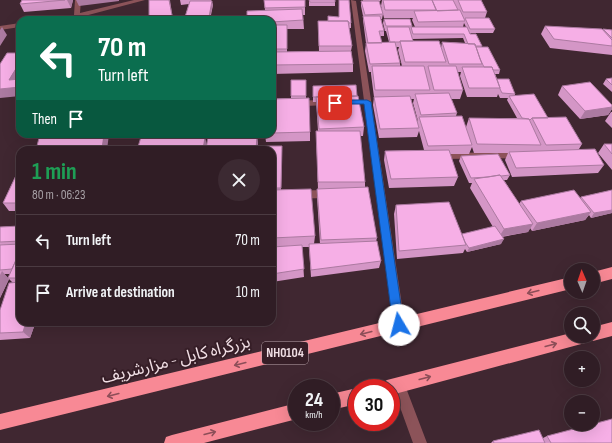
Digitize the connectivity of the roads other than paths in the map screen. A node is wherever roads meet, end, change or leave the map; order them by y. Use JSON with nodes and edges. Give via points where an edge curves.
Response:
{"nodes":[{"id":1,"x":78,"y":0,"type":"edge"},
{"id":2,"x":142,"y":0,"type":"edge"},
{"id":3,"x":353,"y":1,"type":"dead end"},
{"id":4,"x":77,"y":16,"type":"joint"},
{"id":5,"x":16,"y":26,"type":"edge"},
{"id":6,"x":0,"y":28,"type":"edge"},
{"id":7,"x":335,"y":103,"type":"edge"},
{"id":8,"x":276,"y":104,"type":"edge"},
{"id":9,"x":531,"y":155,"type":"edge"},
{"id":10,"x":430,"y":156,"type":"edge"},
{"id":11,"x":341,"y":194,"type":"edge"},
{"id":12,"x":276,"y":195,"type":"edge"},
{"id":13,"x":612,"y":273,"type":"edge"},
{"id":14,"x":600,"y":276,"type":"edge"},
{"id":15,"x":564,"y":285,"type":"edge"},
{"id":16,"x":399,"y":325,"type":"junction"},
{"id":17,"x":612,"y":329,"type":"edge"},
{"id":18,"x":600,"y":332,"type":"edge"},
{"id":19,"x":564,"y":342,"type":"edge"},
{"id":20,"x":400,"y":385,"type":"edge"},
{"id":21,"x":400,"y":403,"type":"edge"},
{"id":22,"x":288,"y":413,"type":"edge"},
{"id":23,"x":0,"y":422,"type":"edge"},
{"id":24,"x":172,"y":443,"type":"edge"},
{"id":25,"x":420,"y":443,"type":"edge"}],
"edges":[{"from":1,"to":4,"type":"street"},
{"from":2,"to":4,"type":"street"},
{"from":3,"to":16,"type":"street","via":[[363,102],[379,157],[376,192]]},
{"from":5,"to":6,"type":"street"},
{"from":7,"to":8,"type":"street"},
{"from":9,"to":10,"type":"street"},
{"from":11,"to":12,"type":"street"},
{"from":13,"to":14,"type":"highway"},
{"from":15,"to":16,"type":"highway","name":"بزرگراه کابل - مزارشریف","number":"NH0104","one_way":true},
{"from":16,"to":23,"type":"highway","name":"بزرگراه کابل - مزارشریف","number":"NH0104","one_way":true},
{"from":17,"to":18,"type":"highway"},
{"from":20,"to":19,"type":"highway","one_way":true},
{"from":21,"to":25,"type":"street"},
{"from":24,"to":22,"type":"highway","one_way":true}]}
